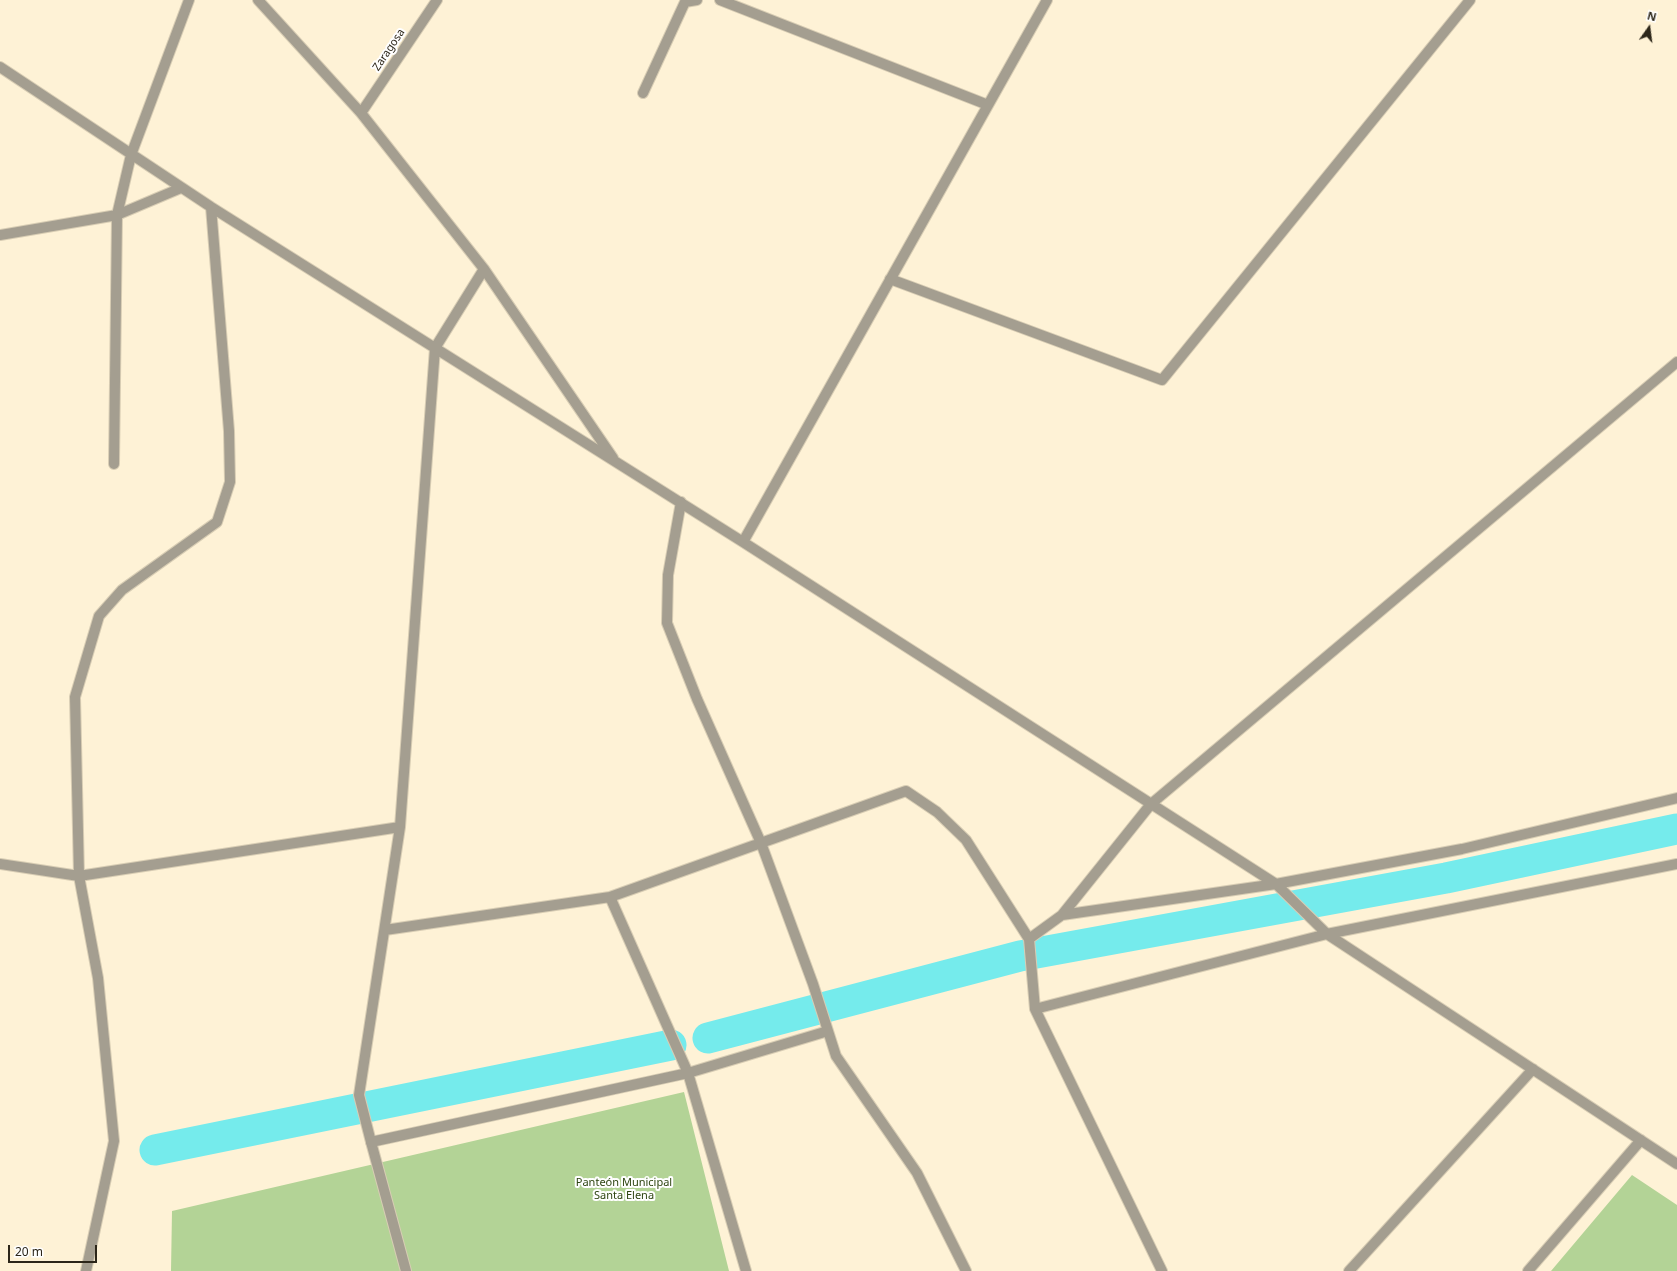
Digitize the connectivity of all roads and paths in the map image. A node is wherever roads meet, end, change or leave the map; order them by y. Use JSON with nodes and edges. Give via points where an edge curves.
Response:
{"nodes":[{"id":1,"x":189,"y":0,"type":"edge"},
{"id":2,"x":258,"y":0,"type":"edge"},
{"id":3,"x":437,"y":0,"type":"edge"},
{"id":4,"x":697,"y":0,"type":"edge"},
{"id":5,"x":720,"y":0,"type":"edge"},
{"id":6,"x":1047,"y":0,"type":"edge"},
{"id":7,"x":1470,"y":0,"type":"edge"},
{"id":8,"x":0,"y":67,"type":"edge"},
{"id":9,"x":642,"y":93,"type":"dead end"},
{"id":10,"x":988,"y":105,"type":"junction"},
{"id":11,"x":361,"y":113,"type":"junction"},
{"id":12,"x":131,"y":155,"type":"junction"},
{"id":13,"x":181,"y":188,"type":"junction"},
{"id":14,"x":211,"y":207,"type":"junction"},
{"id":15,"x":116,"y":215,"type":"junction"},
{"id":16,"x":0,"y":235,"type":"edge"},
{"id":17,"x":484,"y":269,"type":"junction"},
{"id":18,"x":890,"y":279,"type":"junction"},
{"id":19,"x":435,"y":348,"type":"junction"},
{"id":20,"x":1677,"y":362,"type":"edge"},
{"id":21,"x":615,"y":461,"type":"junction"},
{"id":22,"x":114,"y":464,"type":"dead end"},
{"id":23,"x":680,"y":502,"type":"junction"},
{"id":24,"x":743,"y":542,"type":"junction"},
{"id":25,"x":1677,"y":798,"type":"edge"},
{"id":26,"x":1151,"y":804,"type":"junction"},
{"id":27,"x":400,"y":827,"type":"junction"},
{"id":28,"x":761,"y":843,"type":"junction"},
{"id":29,"x":0,"y":864,"type":"edge"},
{"id":30,"x":1677,"y":864,"type":"edge"},
{"id":31,"x":79,"y":876,"type":"junction"},
{"id":32,"x":1276,"y":884,"type":"junction"},
{"id":33,"x":610,"y":897,"type":"junction"},
{"id":34,"x":1062,"y":915,"type":"junction"},
{"id":35,"x":385,"y":930,"type":"junction"},
{"id":36,"x":1327,"y":934,"type":"junction"},
{"id":37,"x":1029,"y":939,"type":"junction"},
{"id":38,"x":1035,"y":1009,"type":"junction"},
{"id":39,"x":828,"y":1031,"type":"junction"},
{"id":40,"x":1533,"y":1069,"type":"junction"},
{"id":41,"x":688,"y":1073,"type":"junction"},
{"id":42,"x":1641,"y":1140,"type":"junction"},
{"id":43,"x":371,"y":1142,"type":"junction"},
{"id":44,"x":1677,"y":1164,"type":"edge"},
{"id":45,"x":86,"y":1271,"type":"edge"},
{"id":46,"x":406,"y":1271,"type":"edge"},
{"id":47,"x":746,"y":1271,"type":"edge"},
{"id":48,"x":966,"y":1271,"type":"edge"},
{"id":49,"x":1162,"y":1271,"type":"edge"},
{"id":50,"x":1349,"y":1271,"type":"edge"},
{"id":51,"x":1528,"y":1271,"type":"edge"}],
"edges":[{"from":1,"to":12,"type":"street"},
{"from":2,"to":11,"type":"street"},
{"from":3,"to":11,"type":"street","name":"Zaragosa"},
{"from":4,"to":9,"type":"street","via":[[685,2]]},
{"from":5,"to":10,"type":"street"},
{"from":6,"to":10,"type":"street"},
{"from":7,"to":18,"type":"street","via":[[1162,380]]},
{"from":8,"to":12,"type":"street"},
{"from":10,"to":18,"type":"street"},
{"from":11,"to":17,"type":"street"},
{"from":12,"to":13,"type":"street"},
{"from":12,"to":15,"type":"street"},
{"from":13,"to":14,"type":"street"},
{"from":13,"to":15,"type":"street"},
{"from":14,"to":19,"type":"street"},
{"from":14,"to":31,"type":"street","via":[[229,431],[230,482],[217,522],[122,590],[99,616],[75,697]]},
{"from":15,"to":16,"type":"street"},
{"from":15,"to":22,"type":"street"},
{"from":17,"to":19,"type":"street"},
{"from":17,"to":21,"type":"street"},
{"from":18,"to":24,"type":"street"},
{"from":19,"to":21,"type":"street"},
{"from":19,"to":27,"type":"street"},
{"from":20,"to":26,"type":"street"},
{"from":21,"to":23,"type":"street"},
{"from":23,"to":24,"type":"street"},
{"from":23,"to":28,"type":"street","via":[[668,574],[667,623],[697,700]]},
{"from":24,"to":26,"type":"street"},
{"from":25,"to":32,"type":"street","via":[[1462,849]]},
{"from":26,"to":32,"type":"street"},
{"from":26,"to":34,"type":"street"},
{"from":27,"to":31,"type":"street"},
{"from":27,"to":35,"type":"street"},
{"from":28,"to":33,"type":"street"},
{"from":28,"to":37,"type":"street","via":[[906,791],[937,812],[966,840]]},
{"from":28,"to":39,"type":"street"},
{"from":29,"to":31,"type":"street"},
{"from":30,"to":36,"type":"street"},
{"from":31,"to":45,"type":"street","via":[[98,978],[114,1141]]},
{"from":32,"to":34,"type":"street"},
{"from":32,"to":36,"type":"street"},
{"from":33,"to":35,"type":"street"},
{"from":33,"to":41,"type":"street"},
{"from":34,"to":37,"type":"street"},
{"from":35,"to":43,"type":"street","via":[[359,1095]]},
{"from":36,"to":38,"type":"street"},
{"from":36,"to":40,"type":"street"},
{"from":37,"to":38,"type":"street"},
{"from":38,"to":49,"type":"street"},
{"from":39,"to":41,"type":"street"},
{"from":39,"to":48,"type":"street","via":[[836,1056],[917,1173]]},
{"from":40,"to":42,"type":"street"},
{"from":40,"to":50,"type":"street"},
{"from":41,"to":43,"type":"street"},
{"from":41,"to":47,"type":"street"},
{"from":42,"to":44,"type":"street"},
{"from":42,"to":51,"type":"street"},
{"from":43,"to":46,"type":"street"}]}
